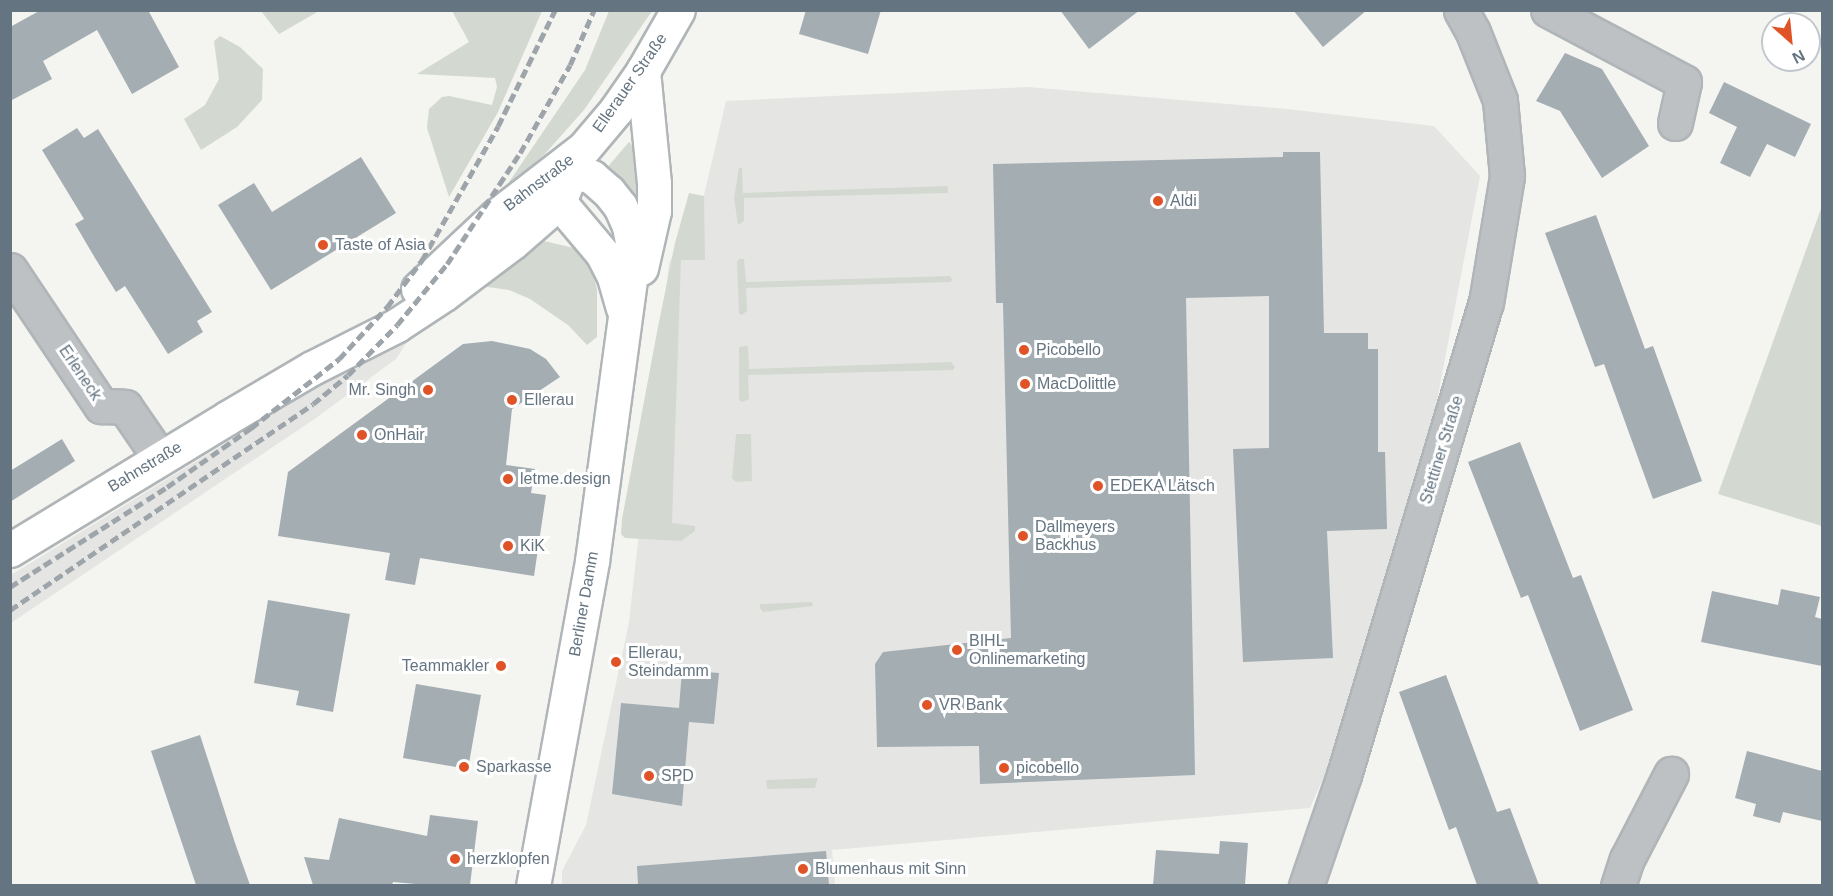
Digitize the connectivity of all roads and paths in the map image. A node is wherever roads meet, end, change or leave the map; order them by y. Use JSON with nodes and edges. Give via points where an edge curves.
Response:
{"nodes":[{"id":1,"x":678,"y":10,"type":"edge"},
{"id":2,"x":1461,"y":10,"type":"edge"},
{"id":3,"x":1548,"y":10,"type":"edge"},
{"id":4,"x":643,"y":71,"type":"junction"},
{"id":5,"x":1675,"y":123,"type":"dead end"},
{"id":6,"x":565,"y":175,"type":"junction"},
{"id":7,"x":10,"y":270,"type":"edge"},
{"id":8,"x":626,"y":322,"type":"junction"},
{"id":9,"x":160,"y":458,"type":"junction"},
{"id":10,"x":10,"y":550,"type":"edge"},
{"id":11,"x":1671,"y":774,"type":"dead end"},
{"id":12,"x":533,"y":885,"type":"edge"},
{"id":13,"x":1306,"y":885,"type":"edge"},
{"id":14,"x":1618,"y":885,"type":"edge"}],
"edges":[{"from":1,"to":4,"type":"main road","name":"Ellerauer Straße"},
{"from":2,"to":13,"type":"street","name":"Stettiner Straße","via":[[1500,100],[1507,176],[1486,303],[1344,775]]},
{"from":3,"to":5,"type":"street","via":[[1684,82]]},
{"from":4,"to":6,"type":"main road","name":"Ellerauer Straße"},
{"from":4,"to":8,"type":"main road","via":[[654,211]]},
{"from":6,"to":8,"type":"main road","name":"Berliner Damm","via":[[614,277]]},
{"from":6,"to":8,"type":"main road","name":"Berliner Damm","via":[[592,177],[620,206],[634,252]]},
{"from":6,"to":9,"type":"main road","name":"Bahnstraße","via":[[496,216],[411,294],[339,344],[312,368]]},
{"from":7,"to":9,"type":"street","name":"Erleneck","via":[[101,406],[125,407]]},
{"from":8,"to":12,"type":"main road","name":"Berliner Damm","via":[[592,561]]},
{"from":9,"to":10,"type":"main road","name":"Bahnstraße"},
{"from":11,"to":14,"type":"street","via":[[1627,859]]}]}
